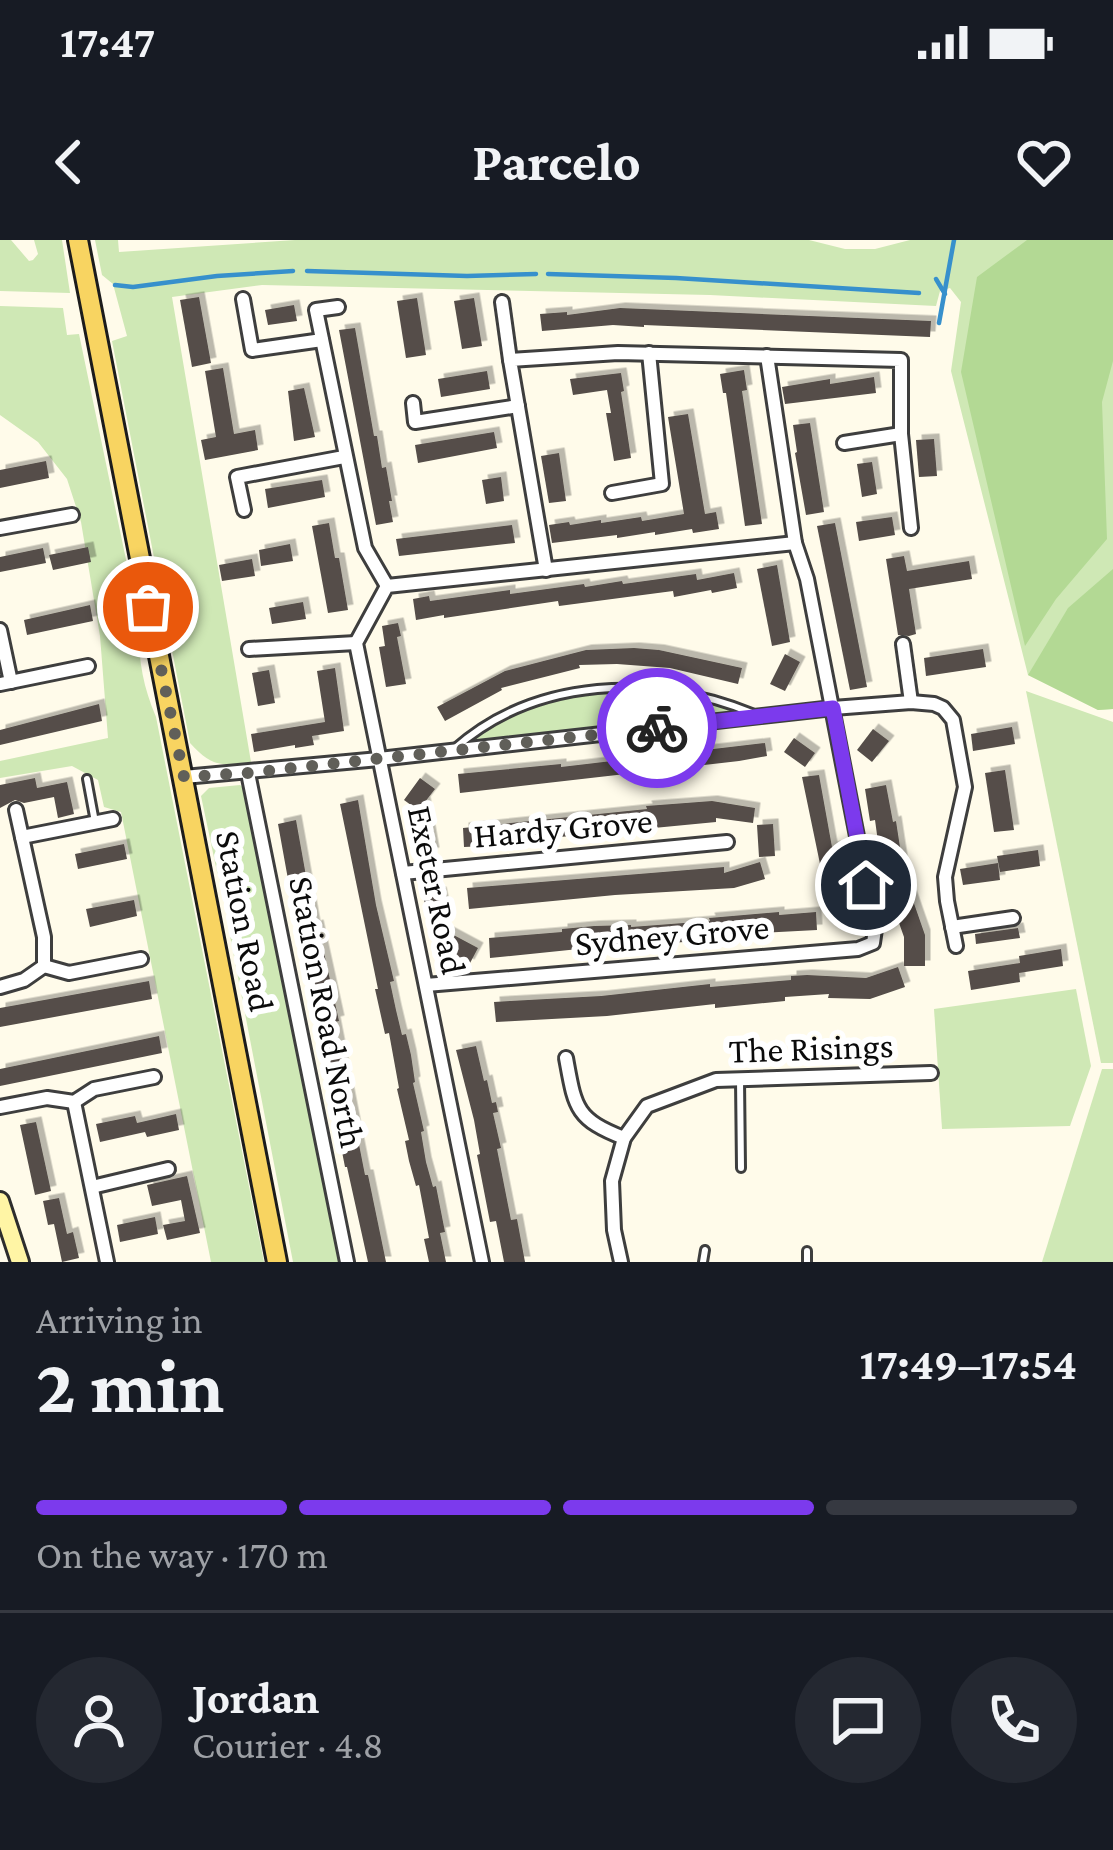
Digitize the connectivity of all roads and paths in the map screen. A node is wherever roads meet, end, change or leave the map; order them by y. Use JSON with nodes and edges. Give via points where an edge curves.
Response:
{"nodes":[{"id":1,"x":78,"y":240,"type":"edge"},
{"id":2,"x":243,"y":299,"type":"dead end"},
{"id":3,"x":338,"y":307,"type":"dead end"},
{"id":4,"x":508,"y":311,"type":"dead end"},
{"id":5,"x":322,"y":340,"type":"junction"},
{"id":6,"x":649,"y":353,"type":"junction"},
{"id":7,"x":767,"y":356,"type":"junction"},
{"id":8,"x":510,"y":360,"type":"junction"},
{"id":9,"x":413,"y":403,"type":"dead end"},
{"id":10,"x":518,"y":406,"type":"junction"},
{"id":11,"x":901,"y":434,"type":"junction"},
{"id":12,"x":844,"y":443,"type":"dead end"},
{"id":13,"x":344,"y":457,"type":"junction"},
{"id":14,"x":612,"y":493,"type":"dead end"},
{"id":15,"x":244,"y":510,"type":"dead end"},
{"id":16,"x":72,"y":515,"type":"dead end"},
{"id":17,"x":0,"y":528,"type":"edge"},
{"id":18,"x":911,"y":528,"type":"dead end"},
{"id":19,"x":795,"y":544,"type":"junction"},
{"id":20,"x":546,"y":570,"type":"junction"},
{"id":21,"x":387,"y":586,"type":"junction"},
{"id":22,"x":0,"y":630,"type":"edge"},
{"id":23,"x":356,"y":643,"type":"junction"},
{"id":24,"x":903,"y":644,"type":"dead end"},
{"id":25,"x":249,"y":650,"type":"dead end"},
{"id":26,"x":88,"y":667,"type":"dead end"},
{"id":27,"x":6,"y":683,"type":"edge"},
{"id":28,"x":911,"y":702,"type":"junction"},
{"id":29,"x":833,"y":708,"type":"junction"},
{"id":30,"x":761,"y":716,"type":"junction"},
{"id":31,"x":451,"y":751,"type":"junction"},
{"id":32,"x":379,"y":760,"type":"junction"},
{"id":33,"x":248,"y":773,"type":"junction"},
{"id":34,"x":184,"y":777,"type":"junction"},
{"id":35,"x":87,"y":778,"type":"dead end"},
{"id":36,"x":16,"y":810,"type":"dead end"},
{"id":37,"x":113,"y":819,"type":"dead end"},
{"id":38,"x":95,"y":823,"type":"junction"},
{"id":39,"x":22,"y":838,"type":"junction"},
{"id":40,"x":728,"y":842,"type":"dead end"},
{"id":41,"x":404,"y":873,"type":"junction"},
{"id":42,"x":1013,"y":918,"type":"dead end"},
{"id":43,"x":952,"y":927,"type":"junction"},
{"id":44,"x":956,"y":946,"type":"dead end"},
{"id":45,"x":141,"y":959,"type":"dead end"},
{"id":46,"x":44,"y":966,"type":"junction"},
{"id":47,"x":0,"y":986,"type":"edge"},
{"id":48,"x":426,"y":986,"type":"junction"},
{"id":49,"x":566,"y":1058,"type":"dead end"},
{"id":50,"x":932,"y":1073,"type":"dead end"},
{"id":51,"x":154,"y":1077,"type":"dead end"},
{"id":52,"x":740,"y":1080,"type":"junction"},
{"id":53,"x":74,"y":1102,"type":"junction"},
{"id":54,"x":0,"y":1107,"type":"edge"},
{"id":55,"x":624,"y":1138,"type":"junction"},
{"id":56,"x":741,"y":1168,"type":"dead end"},
{"id":57,"x":168,"y":1169,"type":"dead end"},
{"id":58,"x":92,"y":1187,"type":"junction"},
{"id":59,"x":0,"y":1201,"type":"edge"},
{"id":60,"x":705,"y":1250,"type":"dead end"},
{"id":61,"x":807,"y":1251,"type":"dead end"},
{"id":62,"x":15,"y":1261,"type":"edge"},
{"id":63,"x":107,"y":1262,"type":"edge"},
{"id":64,"x":277,"y":1262,"type":"edge"},
{"id":65,"x":346,"y":1262,"type":"edge"},
{"id":66,"x":482,"y":1262,"type":"edge"},
{"id":67,"x":621,"y":1262,"type":"edge"},
{"id":68,"x":704,"y":1262,"type":"edge"},
{"id":69,"x":807,"y":1262,"type":"edge"}],
"edges":[{"from":1,"to":34,"type":"main road","name":"Station Road"},
{"from":2,"to":5,"type":"street","via":[[252,350]]},
{"from":3,"to":5,"type":"street","via":[[316,310]]},
{"from":4,"to":8,"type":"street"},
{"from":5,"to":13,"type":"street"},
{"from":6,"to":7,"type":"street"},
{"from":6,"to":8,"type":"street"},
{"from":6,"to":14,"type":"street","via":[[662,484]]},
{"from":7,"to":11,"type":"street","via":[[901,360]]},
{"from":7,"to":19,"type":"street","name":"Sydney Grove"},
{"from":8,"to":10,"type":"street"},
{"from":9,"to":10,"type":"street","via":[[415,422]]},
{"from":10,"to":20,"type":"street"},
{"from":11,"to":12,"type":"street"},
{"from":11,"to":18,"type":"street"},
{"from":13,"to":15,"type":"street","via":[[238,477]]},
{"from":13,"to":21,"type":"street","via":[[365,548]]},
{"from":16,"to":17,"type":"street"},
{"from":19,"to":20,"type":"street"},
{"from":19,"to":29,"type":"street","name":"Sydney Grove"},
{"from":20,"to":21,"type":"street"},
{"from":21,"to":23,"type":"street"},
{"from":22,"to":27,"type":"street"},
{"from":23,"to":25,"type":"street"},
{"from":23,"to":32,"type":"street","name":"Exeter Road"},
{"from":24,"to":28,"type":"street"},
{"from":26,"to":27,"type":"street"},
{"from":28,"to":29,"type":"street"},
{"from":28,"to":43,"type":"street","via":[[943,708],[956,729],[965,787],[946,877]]},
{"from":29,"to":30,"type":"street"},
{"from":29,"to":48,"type":"street","name":"Sydney Grove","via":[[873,943]]},
{"from":30,"to":31,"type":"street"},
{"from":30,"to":31,"type":"lane","via":[[686,692],[595,687],[508,714]]},
{"from":31,"to":32,"type":"street"},
{"from":32,"to":33,"type":"street"},
{"from":32,"to":41,"type":"street","name":"Exeter Road"},
{"from":33,"to":34,"type":"street"},
{"from":33,"to":65,"type":"street","name":"Station Road North"},
{"from":34,"to":64,"type":"main road","name":"Station Road"},
{"from":35,"to":38,"type":"lane"},
{"from":36,"to":39,"type":"street"},
{"from":37,"to":38,"type":"street"},
{"from":38,"to":39,"type":"street"},
{"from":39,"to":46,"type":"street"},
{"from":40,"to":41,"type":"street","name":"Hardy Grove"},
{"from":41,"to":48,"type":"street","name":"Exeter Road"},
{"from":42,"to":43,"type":"street"},
{"from":43,"to":44,"type":"street"},
{"from":45,"to":46,"type":"street","via":[[69,973]]},
{"from":46,"to":47,"type":"street"},
{"from":48,"to":66,"type":"street","name":"Exeter Road"},
{"from":49,"to":55,"type":"street","via":[[578,1110]]},
{"from":50,"to":52,"type":"street","name":"The Risings"},
{"from":51,"to":53,"type":"street","via":[[94,1089]]},
{"from":52,"to":55,"type":"street","name":"The Risings","via":[[716,1080],[647,1106]]},
{"from":52,"to":56,"type":"lane"},
{"from":53,"to":54,"type":"street"},
{"from":53,"to":58,"type":"street"},
{"from":55,"to":67,"type":"street","via":[[612,1181]]},
{"from":57,"to":58,"type":"street"},
{"from":58,"to":63,"type":"street"},
{"from":59,"to":62,"type":"street"},
{"from":60,"to":68,"type":"lane"},
{"from":61,"to":69,"type":"lane"}]}
